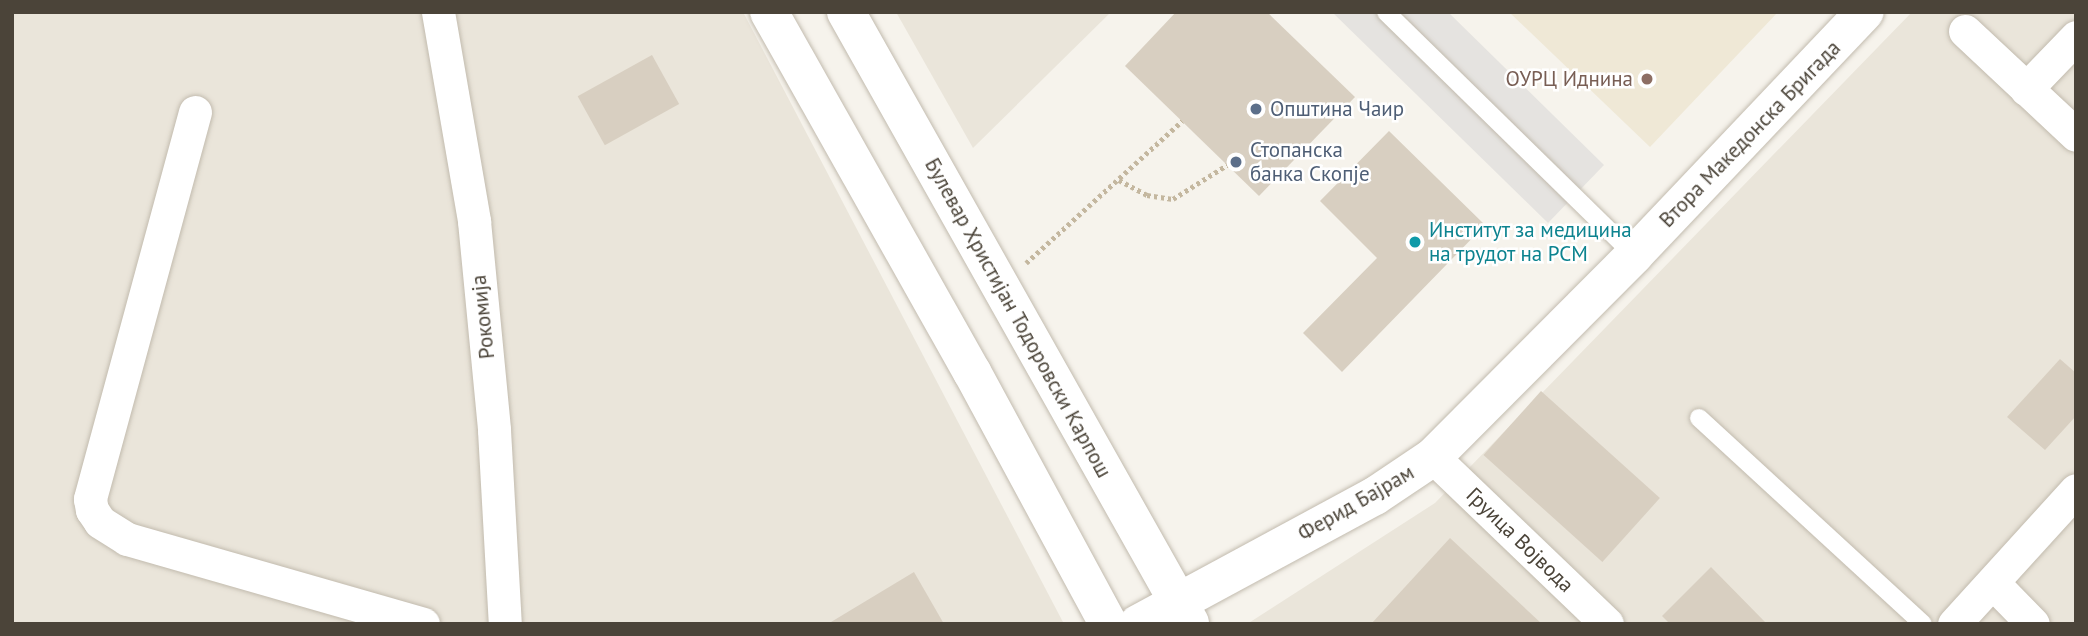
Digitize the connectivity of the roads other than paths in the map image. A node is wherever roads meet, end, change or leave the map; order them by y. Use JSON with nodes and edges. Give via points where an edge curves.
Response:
{"nodes":[{"id":1,"x":438,"y":12,"type":"edge"},
{"id":2,"x":769,"y":12,"type":"edge"},
{"id":3,"x":846,"y":12,"type":"edge"},
{"id":4,"x":1386,"y":12,"type":"edge"},
{"id":5,"x":1865,"y":12,"type":"edge"},
{"id":6,"x":1965,"y":31,"type":"dead end"},
{"id":7,"x":2076,"y":37,"type":"edge"},
{"id":8,"x":2026,"y":89,"type":"junction"},
{"id":9,"x":195,"y":113,"type":"dead end"},
{"id":10,"x":2076,"y":135,"type":"edge"},
{"id":11,"x":1634,"y":255,"type":"junction"},
{"id":12,"x":1699,"y":418,"type":"dead end"},
{"id":13,"x":1433,"y":457,"type":"junction"},
{"id":14,"x":2076,"y":490,"type":"edge"},
{"id":15,"x":1993,"y":583,"type":"junction"},
{"id":16,"x":1184,"y":613,"type":"edge"},
{"id":17,"x":423,"y":624,"type":"edge"},
{"id":18,"x":505,"y":624,"type":"edge"},
{"id":19,"x":1108,"y":624,"type":"edge"},
{"id":20,"x":1138,"y":624,"type":"edge"},
{"id":21,"x":1607,"y":624,"type":"edge"},
{"id":22,"x":1923,"y":624,"type":"edge"},
{"id":23,"x":1954,"y":624,"type":"edge"},
{"id":24,"x":2033,"y":624,"type":"edge"}],
"edges":[{"from":1,"to":18,"type":"street","name":"Рокомија","via":[[474,221],[494,430]]},
{"from":2,"to":19,"type":"street"},
{"from":3,"to":16,"type":"street","name":"Булевар Христијан Тодоровски Карпош"},
{"from":4,"to":11,"type":"lane"},
{"from":5,"to":11,"type":"street","name":"Втора Македонска Бригада"},
{"from":6,"to":8,"type":"street"},
{"from":7,"to":8,"type":"street"},
{"from":8,"to":10,"type":"street"},
{"from":9,"to":17,"type":"street","via":[[90,499],[92,510],[100,522],[127,539]]},
{"from":11,"to":13,"type":"street","name":"Ферид Бајрам"},
{"from":12,"to":22,"type":"lane"},
{"from":13,"to":16,"type":"street","name":"Ферид Бајрам"},
{"from":13,"to":21,"type":"street","name":"Груица Војвода"},
{"from":14,"to":15,"type":"street"},
{"from":15,"to":23,"type":"street"},
{"from":15,"to":24,"type":"street"},
{"from":16,"to":20,"type":"street","name":"Ферид Бајрам"}]}
